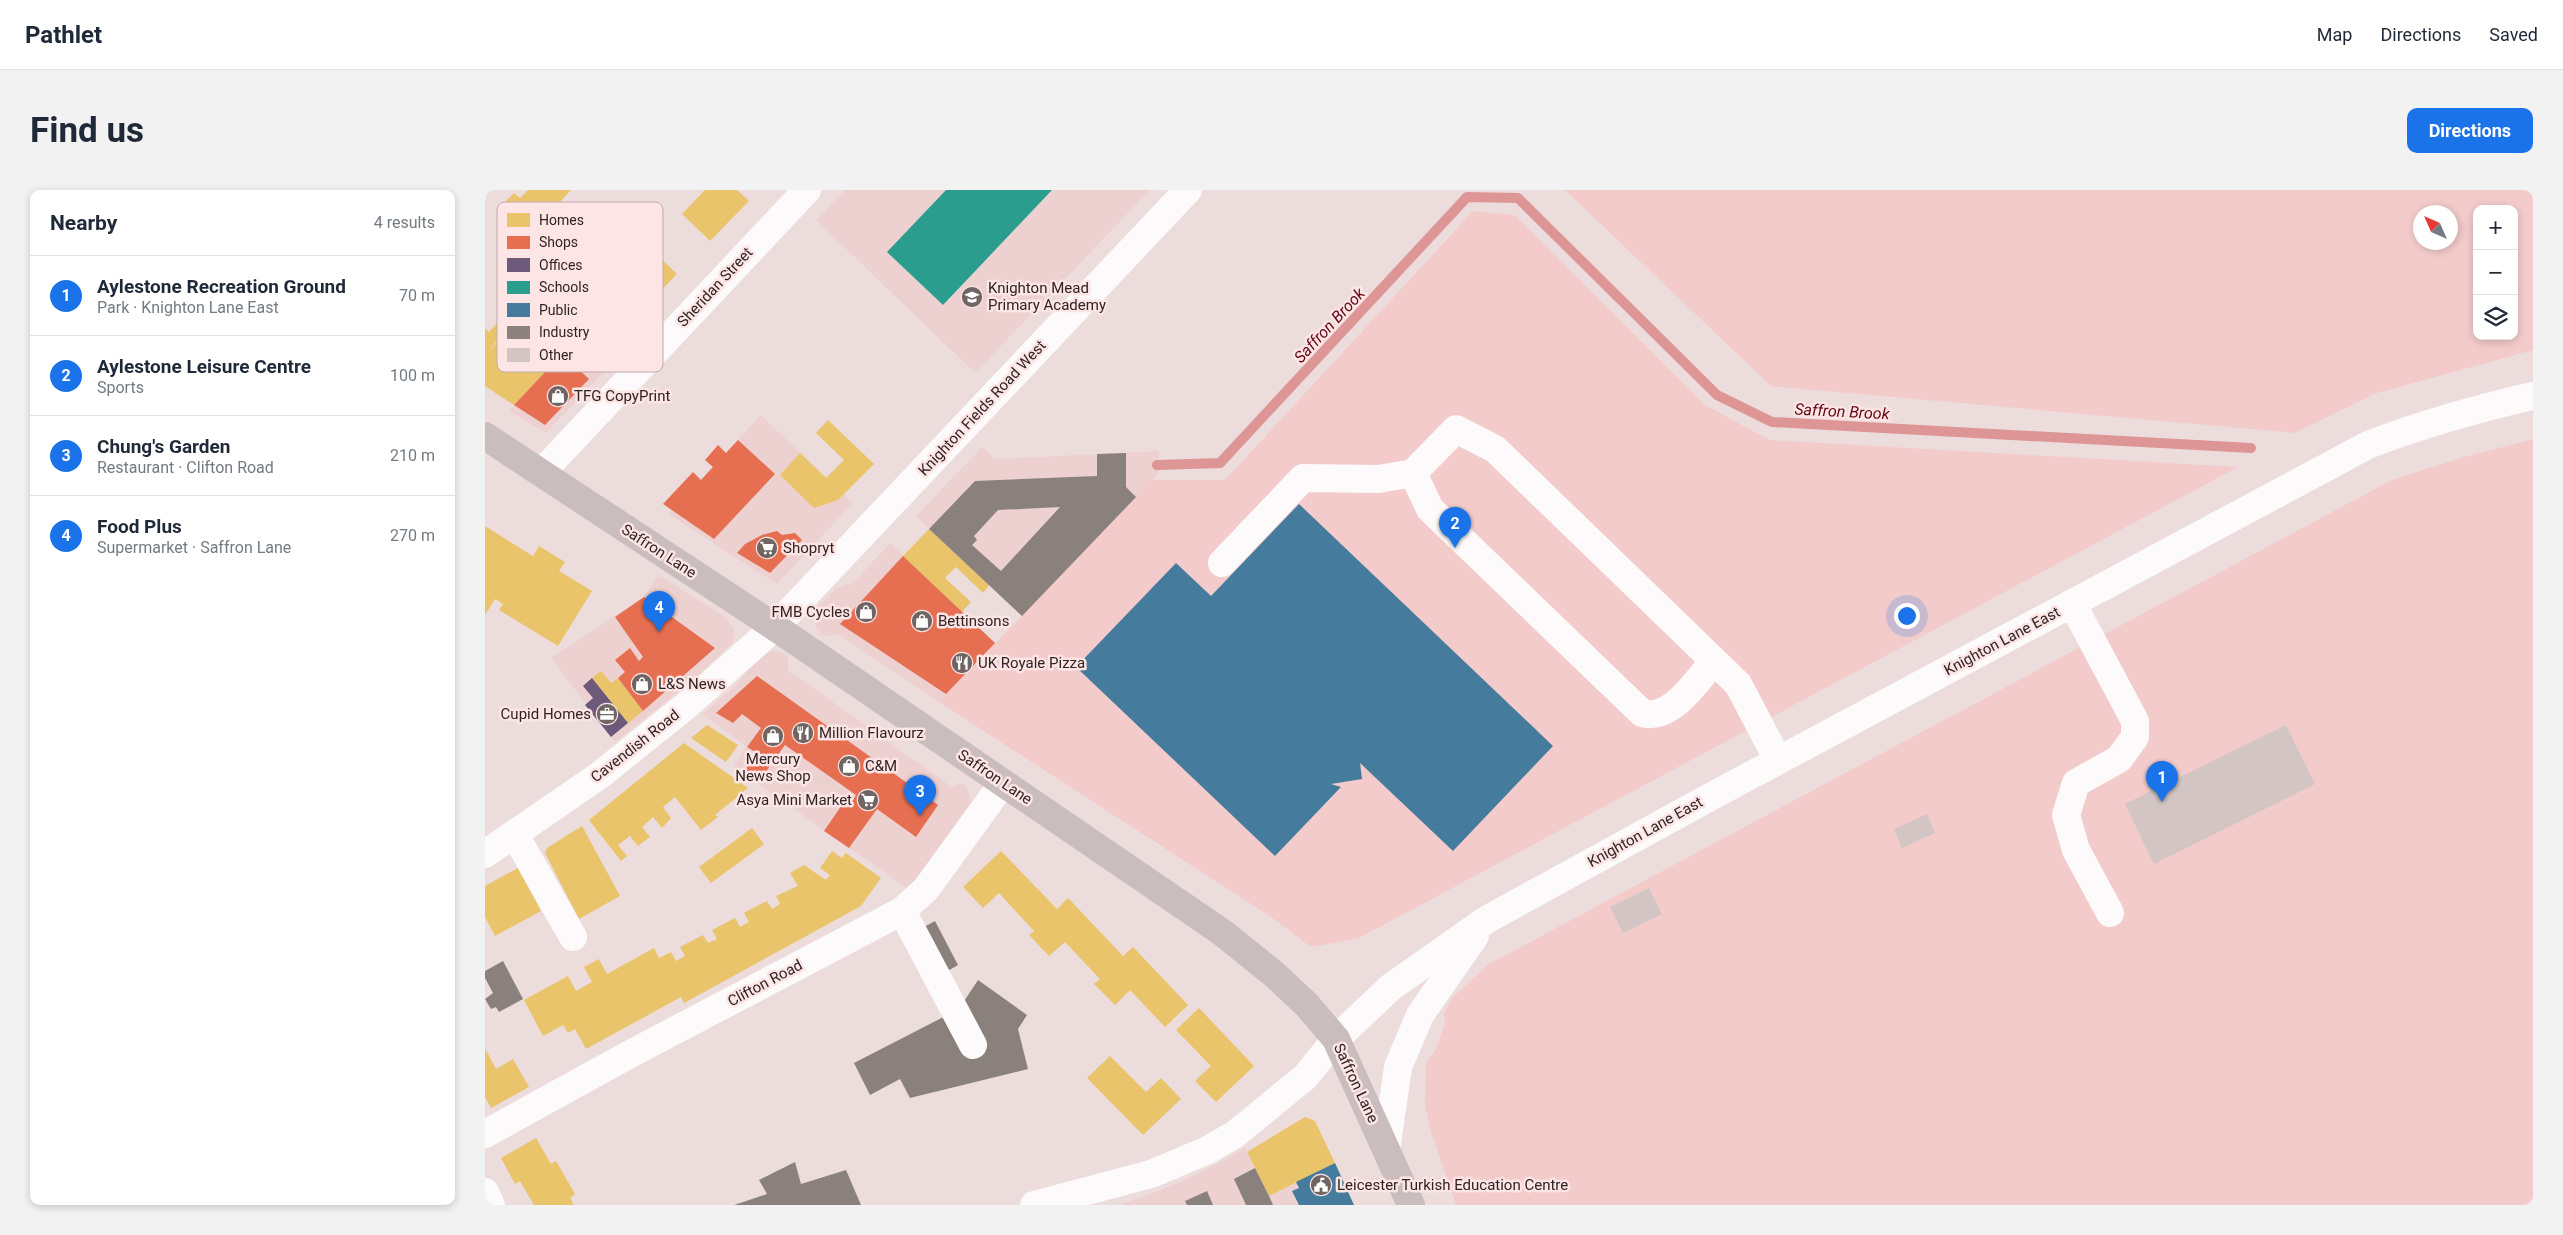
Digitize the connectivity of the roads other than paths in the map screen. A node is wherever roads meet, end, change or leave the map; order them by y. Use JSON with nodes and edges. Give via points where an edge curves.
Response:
{"nodes":[{"id":1,"x":807,"y":190,"type":"edge"},
{"id":2,"x":1188,"y":190,"type":"edge"},
{"id":3,"x":663,"y":343,"type":"edge"},
{"id":4,"x":635,"y":372,"type":"edge"},
{"id":5,"x":2533,"y":396,"type":"edge"},
{"id":6,"x":485,"y":436,"type":"edge"},
{"id":7,"x":541,"y":472,"type":"junction"},
{"id":8,"x":1413,"y":472,"type":"junction"},
{"id":9,"x":1223,"y":562,"type":"dead end"},
{"id":10,"x":2072,"y":603,"type":"junction"},
{"id":11,"x":775,"y":627,"type":"junction"},
{"id":12,"x":1714,"y":661,"type":"junction"},
{"id":13,"x":1778,"y":760,"type":"junction"},
{"id":14,"x":1003,"y":783,"type":"junction"},
{"id":15,"x":515,"y":835,"type":"junction"},
{"id":16,"x":485,"y":854,"type":"edge"},
{"id":17,"x":902,"y":911,"type":"junction"},
{"id":18,"x":2110,"y":913,"type":"dead end"},
{"id":19,"x":1486,"y":920,"type":"junction"},
{"id":20,"x":573,"y":937,"type":"dead end"},
{"id":21,"x":1336,"y":1039,"type":"junction"},
{"id":22,"x":973,"y":1045,"type":"dead end"},
{"id":23,"x":485,"y":1134,"type":"edge"},
{"id":24,"x":1386,"y":1150,"type":"junction"},
{"id":25,"x":485,"y":1192,"type":"edge"},
{"id":26,"x":491,"y":1205,"type":"edge"},
{"id":27,"x":1034,"y":1205,"type":"edge"},
{"id":28,"x":1411,"y":1205,"type":"edge"}],
"edges":[{"from":1,"to":3,"type":"street","name":"Sheridan Street"},
{"from":2,"to":11,"type":"street","name":"Knighton Fields Road West"},
{"from":4,"to":7,"type":"street","name":"Sheridan Street"},
{"from":5,"to":10,"type":"street","name":"Knighton Lane East","via":[[2467,411],[2368,445]]},
{"from":6,"to":7,"type":"main road","name":"Saffron Lane"},
{"from":7,"to":11,"type":"main road","name":"Saffron Lane"},
{"from":8,"to":9,"type":"street","via":[[1379,479],[1303,478]]},
{"from":8,"to":12,"type":"street","via":[[1456,429],[1495,449]]},
{"from":8,"to":12,"type":"street","via":[[1430,509],[1642,713],[1652,716],[1672,707]]},
{"from":10,"to":13,"type":"street","name":"Knighton Lane East"},
{"from":10,"to":18,"type":"street","via":[[2135,721],[2135,737],[2119,759],[2076,783],[2065,815],[2076,850]]},
{"from":11,"to":14,"type":"main road","name":"Saffron Lane"},
{"from":11,"to":15,"type":"street","name":"Cavendish Road","via":[[687,705],[600,775]]},
{"from":12,"to":13,"type":"street","via":[[1738,684]]},
{"from":13,"to":19,"type":"street","name":"Knighton Lane East"},
{"from":14,"to":17,"type":"street","name":"Clifton Road","via":[[926,889]]},
{"from":14,"to":21,"type":"main road","name":"Saffron Lane","via":[[1223,933],[1307,1005]]},
{"from":15,"to":16,"type":"street","name":"Cavendish Road"},
{"from":15,"to":20,"type":"street"},
{"from":17,"to":22,"type":"street"},
{"from":17,"to":23,"type":"street","name":"Clifton Road"},
{"from":19,"to":21,"type":"street","name":"Knighton Lane East","via":[[1391,987]]},
{"from":19,"to":24,"type":"street","name":"Knighton Lane East","via":[[1420,1015],[1398,1067]]},
{"from":21,"to":24,"type":"main road","name":"Saffron Lane"},
{"from":21,"to":27,"type":"street","name":"Knighton Lane East","via":[[1305,1077],[1233,1135],[1151,1174]]},
{"from":24,"to":28,"type":"main road","name":"Saffron Lane"},
{"from":25,"to":26,"type":"street"}]}
